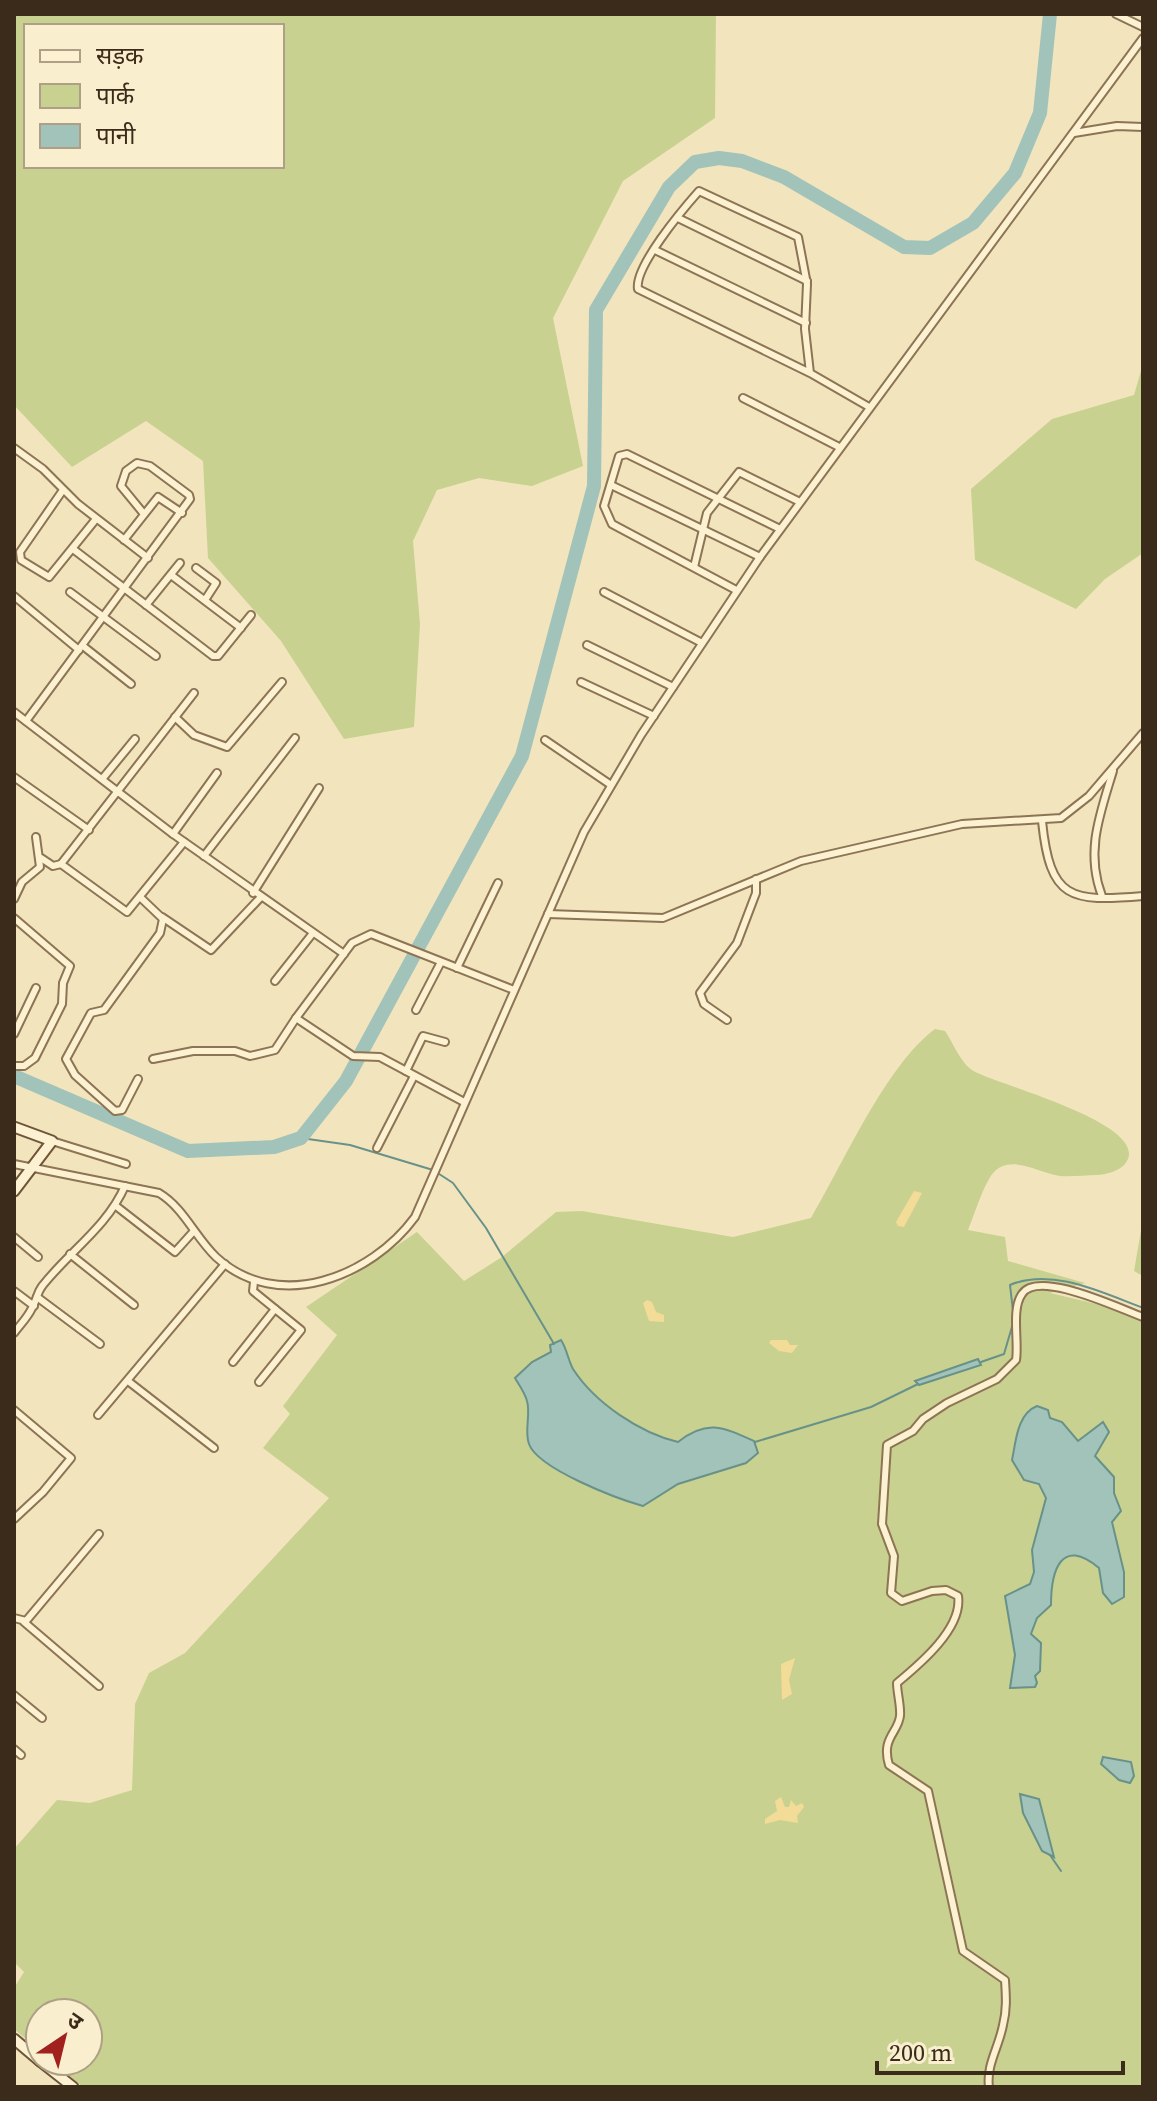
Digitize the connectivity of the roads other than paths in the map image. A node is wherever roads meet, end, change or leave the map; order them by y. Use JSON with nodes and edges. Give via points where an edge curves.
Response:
{"nodes":[{"id":1,"x":1116,"y":14,"type":"edge"},
{"id":2,"x":1143,"y":27,"type":"edge"},
{"id":3,"x":1143,"y":38,"type":"edge"},
{"id":4,"x":1143,"y":127,"type":"edge"},
{"id":5,"x":1074,"y":133,"type":"junction"},
{"id":6,"x":678,"y":218,"type":"junction"},
{"id":7,"x":655,"y":250,"type":"junction"},
{"id":8,"x":807,"y":281,"type":"junction"},
{"id":9,"x":806,"y":323,"type":"junction"},
{"id":10,"x":810,"y":373,"type":"junction"},
{"id":11,"x":743,"y":398,"type":"dead end"},
{"id":12,"x":869,"y":407,"type":"junction"},
{"id":13,"x":839,"y":447,"type":"junction"},
{"id":14,"x":14,"y":448,"type":"edge"},
{"id":15,"x":611,"y":485,"type":"junction"},
{"id":16,"x":63,"y":490,"type":"junction"},
{"id":17,"x":718,"y":498,"type":"junction"},
{"id":18,"x":800,"y":502,"type":"junction"},
{"id":19,"x":182,"y":513,"type":"junction"},
{"id":20,"x":144,"y":514,"type":"junction"},
{"id":21,"x":96,"y":519,"type":"junction"},
{"id":22,"x":703,"y":529,"type":"junction"},
{"id":23,"x":780,"y":529,"type":"junction"},
{"id":24,"x":124,"y":540,"type":"junction"},
{"id":25,"x":73,"y":549,"type":"junction"},
{"id":26,"x":760,"y":557,"type":"junction"},
{"id":27,"x":148,"y":558,"type":"junction"},
{"id":28,"x":180,"y":563,"type":"dead end"},
{"id":29,"x":694,"y":567,"type":"junction"},
{"id":30,"x":196,"y":568,"type":"dead end"},
{"id":31,"x":171,"y":575,"type":"junction"},
{"id":32,"x":126,"y":590,"type":"junction"},
{"id":33,"x":736,"y":590,"type":"junction"},
{"id":34,"x":70,"y":592,"type":"dead end"},
{"id":35,"x":604,"y":592,"type":"dead end"},
{"id":36,"x":14,"y":596,"type":"edge"},
{"id":37,"x":205,"y":600,"type":"junction"},
{"id":38,"x":146,"y":605,"type":"junction"},
{"id":39,"x":251,"y":615,"type":"dead end"},
{"id":40,"x":104,"y":617,"type":"junction"},
{"id":41,"x":241,"y":628,"type":"junction"},
{"id":42,"x":702,"y":643,"type":"junction"},
{"id":43,"x":587,"y":645,"type":"dead end"},
{"id":44,"x":81,"y":648,"type":"junction"},
{"id":45,"x":156,"y":656,"type":"dead end"},
{"id":46,"x":282,"y":682,"type":"dead end"},
{"id":47,"x":581,"y":682,"type":"dead end"},
{"id":48,"x":131,"y":684,"type":"dead end"},
{"id":49,"x":673,"y":687,"type":"junction"},
{"id":50,"x":194,"y":693,"type":"dead end"},
{"id":51,"x":14,"y":712,"type":"edge"},
{"id":52,"x":654,"y":716,"type":"junction"},
{"id":53,"x":175,"y":717,"type":"junction"},
{"id":54,"x":26,"y":721,"type":"junction"},
{"id":55,"x":1143,"y":733,"type":"edge"},
{"id":56,"x":295,"y":738,"type":"dead end"},
{"id":57,"x":135,"y":739,"type":"dead end"},
{"id":58,"x":545,"y":740,"type":"dead end"},
{"id":59,"x":1114,"y":768,"type":"junction"},
{"id":60,"x":217,"y":773,"type":"dead end"},
{"id":61,"x":14,"y":777,"type":"edge"},
{"id":62,"x":103,"y":778,"type":"junction"},
{"id":63,"x":611,"y":785,"type":"junction"},
{"id":64,"x":319,"y":788,"type":"dead end"},
{"id":65,"x":119,"y":790,"type":"junction"},
{"id":66,"x":1042,"y":821,"type":"junction"},
{"id":67,"x":89,"y":830,"type":"junction"},
{"id":68,"x":173,"y":834,"type":"junction"},
{"id":69,"x":36,"y":837,"type":"dead end"},
{"id":70,"x":184,"y":842,"type":"junction"},
{"id":71,"x":204,"y":856,"type":"junction"},
{"id":72,"x":41,"y":858,"type":"junction"},
{"id":73,"x":61,"y":864,"type":"junction"},
{"id":74,"x":756,"y":879,"type":"junction"},
{"id":75,"x":498,"y":883,"type":"dead end"},
{"id":76,"x":253,"y":893,"type":"junction"},
{"id":77,"x":1102,"y":896,"type":"junction"},
{"id":78,"x":1142,"y":896,"type":"edge"},
{"id":79,"x":141,"y":898,"type":"junction"},
{"id":80,"x":260,"y":898,"type":"junction"},
{"id":81,"x":14,"y":899,"type":"edge"},
{"id":82,"x":1143,"y":905,"type":"edge"},
{"id":83,"x":548,"y":914,"type":"junction"},
{"id":84,"x":162,"y":916,"type":"junction"},
{"id":85,"x":14,"y":918,"type":"edge"},
{"id":86,"x":313,"y":933,"type":"junction"},
{"id":87,"x":344,"y":954,"type":"junction"},
{"id":88,"x":441,"y":962,"type":"junction"},
{"id":89,"x":457,"y":968,"type":"junction"},
{"id":90,"x":275,"y":981,"type":"dead end"},
{"id":91,"x":36,"y":988,"type":"dead end"},
{"id":92,"x":514,"y":990,"type":"junction"},
{"id":93,"x":416,"y":1010,"type":"dead end"},
{"id":94,"x":296,"y":1018,"type":"junction"},
{"id":95,"x":727,"y":1020,"type":"dead end"},
{"id":96,"x":14,"y":1034,"type":"edge"},
{"id":97,"x":445,"y":1042,"type":"dead end"},
{"id":98,"x":153,"y":1059,"type":"dead end"},
{"id":99,"x":14,"y":1066,"type":"edge"},
{"id":100,"x":406,"y":1071,"type":"junction"},
{"id":101,"x":414,"y":1076,"type":"junction"},
{"id":102,"x":138,"y":1079,"type":"dead end"},
{"id":103,"x":464,"y":1102,"type":"junction"},
{"id":104,"x":14,"y":1127,"type":"edge"},
{"id":105,"x":52,"y":1141,"type":"junction"},
{"id":106,"x":377,"y":1148,"type":"dead end"},
{"id":107,"x":14,"y":1164,"type":"edge"},
{"id":108,"x":126,"y":1164,"type":"dead end"},
{"id":109,"x":34,"y":1167,"type":"junction"},
{"id":110,"x":125,"y":1186,"type":"junction"},
{"id":111,"x":14,"y":1191,"type":"edge"},
{"id":112,"x":116,"y":1206,"type":"junction"},
{"id":113,"x":193,"y":1232,"type":"junction"},
{"id":114,"x":14,"y":1237,"type":"edge"},
{"id":115,"x":70,"y":1254,"type":"junction"},
{"id":116,"x":38,"y":1257,"type":"dead end"},
{"id":117,"x":225,"y":1264,"type":"junction"},
{"id":118,"x":254,"y":1282,"type":"junction"},
{"id":119,"x":14,"y":1291,"type":"edge"},
{"id":120,"x":37,"y":1297,"type":"junction"},
{"id":121,"x":134,"y":1305,"type":"dead end"},
{"id":122,"x":34,"y":1306,"type":"junction"},
{"id":123,"x":275,"y":1309,"type":"junction"},
{"id":124,"x":1143,"y":1317,"type":"edge"},
{"id":125,"x":14,"y":1333,"type":"edge"},
{"id":126,"x":100,"y":1344,"type":"dead end"},
{"id":127,"x":233,"y":1362,"type":"dead end"},
{"id":128,"x":128,"y":1381,"type":"junction"},
{"id":129,"x":259,"y":1382,"type":"dead end"},
{"id":130,"x":14,"y":1410,"type":"edge"},
{"id":131,"x":98,"y":1415,"type":"dead end"},
{"id":132,"x":214,"y":1448,"type":"dead end"},
{"id":133,"x":14,"y":1519,"type":"edge"},
{"id":134,"x":99,"y":1534,"type":"dead end"},
{"id":135,"x":14,"y":1618,"type":"edge"},
{"id":136,"x":24,"y":1622,"type":"junction"},
{"id":137,"x":99,"y":1686,"type":"dead end"},
{"id":138,"x":14,"y":1695,"type":"edge"},
{"id":139,"x":42,"y":1718,"type":"dead end"},
{"id":140,"x":14,"y":1749,"type":"edge"},
{"id":141,"x":21,"y":1755,"type":"dead end"},
{"id":142,"x":989,"y":2087,"type":"edge"}],
"edges":[{"from":1,"to":2,"type":"street"},
{"from":3,"to":5,"type":"street"},
{"from":4,"to":5,"type":"street"},
{"from":5,"to":12,"type":"street"},
{"from":6,"to":7,"type":"street"},
{"from":6,"to":8,"type":"street"},
{"from":6,"to":8,"type":"street","via":[[704,191],[796,235]]},
{"from":7,"to":9,"type":"street"},
{"from":7,"to":10,"type":"street","via":[[637,280],[640,291]]},
{"from":8,"to":9,"type":"street"},
{"from":9,"to":10,"type":"street"},
{"from":10,"to":12,"type":"street"},
{"from":11,"to":13,"type":"street"},
{"from":12,"to":13,"type":"street"},
{"from":13,"to":18,"type":"street"},
{"from":14,"to":16,"type":"street"},
{"from":15,"to":17,"type":"street","via":[[624,453]]},
{"from":15,"to":22,"type":"street"},
{"from":15,"to":29,"type":"street","via":[[604,510],[612,524]]},
{"from":16,"to":21,"type":"street"},
{"from":16,"to":25,"type":"street","via":[[18,555],[47,578]]},
{"from":17,"to":18,"type":"street","via":[[741,472]]},
{"from":17,"to":22,"type":"street"},
{"from":17,"to":23,"type":"street"},
{"from":18,"to":23,"type":"street"},
{"from":19,"to":20,"type":"street","via":[[160,497]]},
{"from":19,"to":20,"type":"street","via":[[189,495],[150,466],[137,463],[126,471],[121,486]]},
{"from":19,"to":27,"type":"street"},
{"from":20,"to":24,"type":"street"},
{"from":21,"to":24,"type":"street"},
{"from":21,"to":25,"type":"street"},
{"from":22,"to":26,"type":"street"},
{"from":22,"to":29,"type":"street"},
{"from":23,"to":26,"type":"street"},
{"from":24,"to":27,"type":"street"},
{"from":25,"to":32,"type":"street"},
{"from":26,"to":33,"type":"street"},
{"from":27,"to":32,"type":"street"},
{"from":28,"to":31,"type":"street"},
{"from":29,"to":33,"type":"street"},
{"from":30,"to":37,"type":"street","via":[[216,583]]},
{"from":31,"to":37,"type":"street"},
{"from":31,"to":38,"type":"street"},
{"from":32,"to":38,"type":"street"},
{"from":32,"to":40,"type":"street"},
{"from":33,"to":42,"type":"street"},
{"from":34,"to":40,"type":"street"},
{"from":35,"to":42,"type":"street"},
{"from":36,"to":44,"type":"street"},
{"from":37,"to":41,"type":"street"},
{"from":38,"to":41,"type":"street","via":[[215,657]]},
{"from":39,"to":41,"type":"street"},
{"from":40,"to":44,"type":"street"},
{"from":40,"to":45,"type":"street"},
{"from":42,"to":49,"type":"street"},
{"from":43,"to":49,"type":"street"},
{"from":44,"to":48,"type":"street"},
{"from":44,"to":54,"type":"street"},
{"from":46,"to":53,"type":"street","via":[[225,747],[194,735]]},
{"from":47,"to":52,"type":"street"},
{"from":49,"to":52,"type":"street"},
{"from":50,"to":53,"type":"street"},
{"from":51,"to":54,"type":"street"},
{"from":52,"to":63,"type":"street"},
{"from":53,"to":65,"type":"street"},
{"from":54,"to":62,"type":"street"},
{"from":55,"to":59,"type":"street"},
{"from":56,"to":71,"type":"street"},
{"from":57,"to":62,"type":"street"},
{"from":58,"to":63,"type":"street"},
{"from":59,"to":66,"type":"street","via":[[1069,814]]},
{"from":59,"to":77,"type":"street","via":[[1093,845]]},
{"from":60,"to":68,"type":"street"},
{"from":61,"to":67,"type":"street"},
{"from":62,"to":65,"type":"street"},
{"from":63,"to":83,"type":"street"},
{"from":64,"to":76,"type":"street"},
{"from":65,"to":67,"type":"street"},
{"from":65,"to":68,"type":"street"},
{"from":66,"to":74,"type":"street","via":[[962,824],[801,861]]},
{"from":66,"to":77,"type":"street","via":[[1048,866],[1056,881],[1081,897]]},
{"from":67,"to":73,"type":"street"},
{"from":68,"to":70,"type":"street"},
{"from":69,"to":72,"type":"street"},
{"from":70,"to":71,"type":"street"},
{"from":70,"to":79,"type":"street"},
{"from":71,"to":76,"type":"street"},
{"from":72,"to":73,"type":"street","via":[[53,866]]},
{"from":72,"to":81,"type":"street","via":[[40,867],[22,882]]},
{"from":73,"to":79,"type":"street","via":[[125,912]]},
{"from":74,"to":83,"type":"street","via":[[655,920]]},
{"from":74,"to":95,"type":"street","via":[[737,943],[700,993],[704,1004]]},
{"from":75,"to":89,"type":"street"},
{"from":76,"to":80,"type":"street"},
{"from":77,"to":78,"type":"street"},
{"from":78,"to":82,"type":"street"},
{"from":79,"to":84,"type":"street"},
{"from":80,"to":84,"type":"street","via":[[211,950]]},
{"from":80,"to":86,"type":"street"},
{"from":83,"to":92,"type":"street"},
{"from":84,"to":102,"type":"street","via":[[160,935],[104,1010],[91,1013],[66,1057],[75,1075],[115,1111],[122,1109]]},
{"from":85,"to":99,"type":"street","via":[[70,966],[62,1004],[36,1057]]},
{"from":86,"to":87,"type":"street"},
{"from":86,"to":90,"type":"street"},
{"from":87,"to":88,"type":"street","via":[[358,938],[371,934]]},
{"from":87,"to":94,"type":"street"},
{"from":88,"to":89,"type":"street"},
{"from":88,"to":93,"type":"street"},
{"from":89,"to":92,"type":"street"},
{"from":91,"to":96,"type":"street"},
{"from":92,"to":103,"type":"street"},
{"from":94,"to":98,"type":"street","via":[[275,1050],[250,1056],[231,1050],[193,1051]]},
{"from":94,"to":100,"type":"street","via":[[353,1056],[378,1057]]},
{"from":97,"to":100,"type":"street","via":[[423,1036]]},
{"from":100,"to":101,"type":"street"},
{"from":101,"to":103,"type":"street"},
{"from":101,"to":106,"type":"street"},
{"from":103,"to":118,"type":"street","via":[[415,1217],[403,1233],[368,1261],[305,1285]]},
{"from":104,"to":105,"type":"street"},
{"from":105,"to":108,"type":"street"},
{"from":105,"to":109,"type":"street"},
{"from":107,"to":109,"type":"street"},
{"from":109,"to":110,"type":"street"},
{"from":109,"to":111,"type":"street"},
{"from":110,"to":112,"type":"street"},
{"from":110,"to":113,"type":"street","via":[[168,1199]]},
{"from":112,"to":113,"type":"street","via":[[175,1252]]},
{"from":112,"to":115,"type":"street"},
{"from":113,"to":117,"type":"street"},
{"from":114,"to":116,"type":"street"},
{"from":115,"to":120,"type":"street"},
{"from":115,"to":121,"type":"street"},
{"from":117,"to":118,"type":"street"},
{"from":117,"to":128,"type":"street"},
{"from":118,"to":123,"type":"street","via":[[253,1291]]},
{"from":119,"to":122,"type":"street"},
{"from":120,"to":122,"type":"street"},
{"from":120,"to":126,"type":"street"},
{"from":122,"to":125,"type":"street"},
{"from":123,"to":127,"type":"street"},
{"from":123,"to":129,"type":"street","via":[[300,1331]]},
{"from":124,"to":142,"type":"street","via":[[1054,1284],[1029,1286],[1017,1309],[1016,1360],[997,1379],[947,1403],[887,1445],[882,1524],[894,1556],[891,1593],[902,1601],[946,1590],[958,1596],[960,1609],[950,1628],[897,1683],[900,1718],[889,1736],[887,1757],[889,1765],[928,1791],[963,1951],[1005,1980],[1007,2005],[987,2072]]},
{"from":128,"to":131,"type":"street"},
{"from":128,"to":132,"type":"street"},
{"from":130,"to":133,"type":"street","via":[[71,1458]]},
{"from":134,"to":136,"type":"street"},
{"from":135,"to":136,"type":"street"},
{"from":136,"to":137,"type":"street"},
{"from":138,"to":139,"type":"street"},
{"from":140,"to":141,"type":"street"}]}
